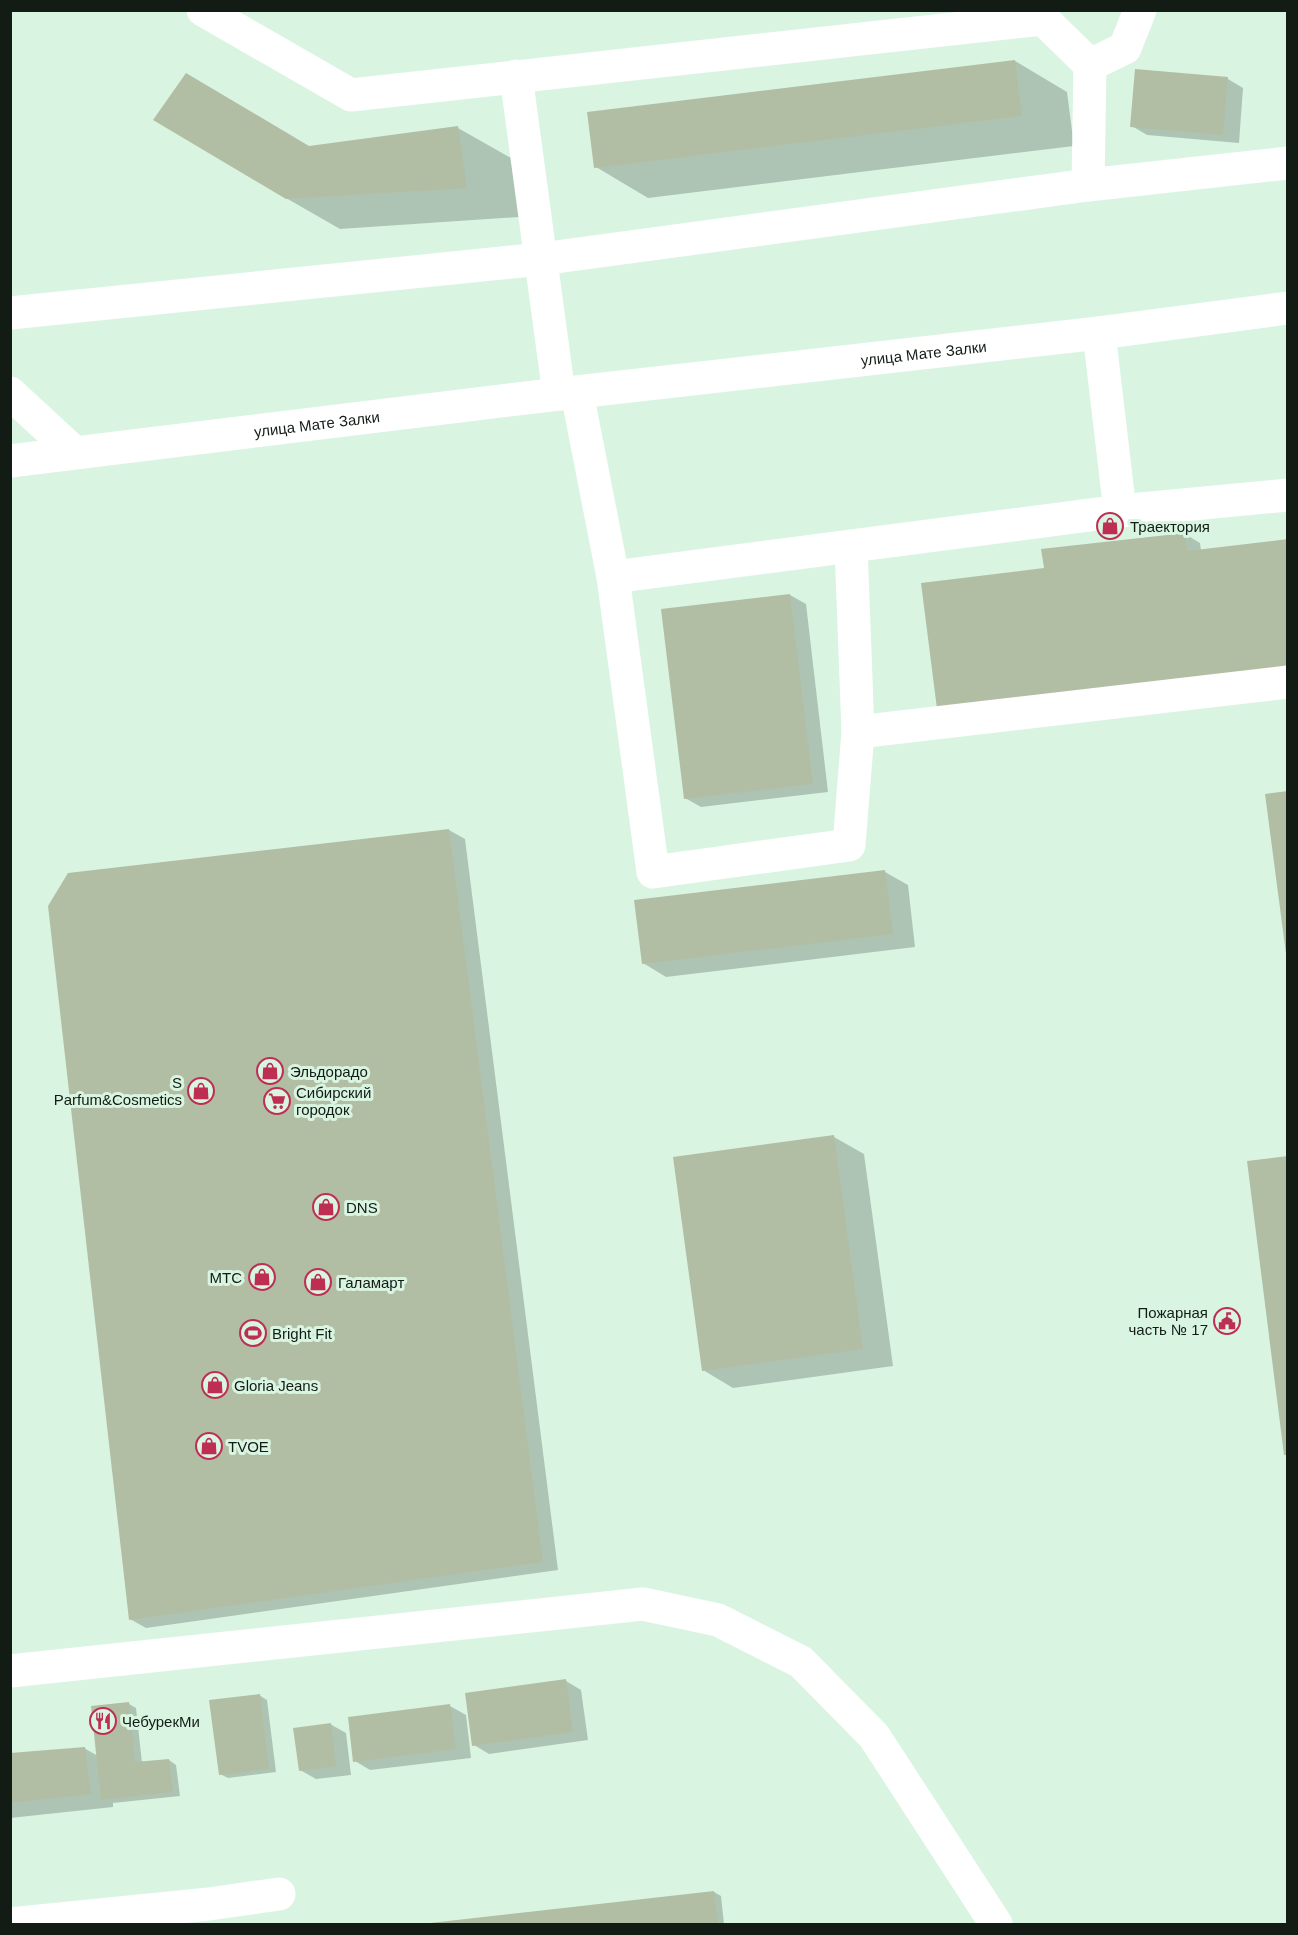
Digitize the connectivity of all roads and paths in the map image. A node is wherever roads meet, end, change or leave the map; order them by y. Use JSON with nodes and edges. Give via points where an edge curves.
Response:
{"nodes":[{"id":1,"x":203,"y":10,"type":"edge"},
{"id":2,"x":1140,"y":10,"type":"edge"},
{"id":3,"x":1090,"y":65,"type":"junction"},
{"id":4,"x":516,"y":76,"type":"junction"},
{"id":5,"x":1287,"y":163,"type":"edge"},
{"id":6,"x":1088,"y":185,"type":"junction"},
{"id":7,"x":542,"y":259,"type":"junction"},
{"id":8,"x":1287,"y":308,"type":"edge"},
{"id":9,"x":10,"y":313,"type":"edge"},
{"id":10,"x":1099,"y":333,"type":"junction"},
{"id":11,"x":10,"y":393,"type":"edge"},
{"id":12,"x":568,"y":394,"type":"junction"},
{"id":13,"x":75,"y":453,"type":"junction"},
{"id":14,"x":10,"y":461,"type":"edge"},
{"id":15,"x":1287,"y":495,"type":"edge"},
{"id":16,"x":1120,"y":511,"type":"junction"},
{"id":17,"x":851,"y":546,"type":"junction"},
{"id":18,"x":613,"y":577,"type":"junction"},
{"id":19,"x":1287,"y":682,"type":"edge"},
{"id":20,"x":858,"y":732,"type":"junction"},
{"id":21,"x":10,"y":1671,"type":"edge"},
{"id":22,"x":279,"y":1894,"type":"dead end"},
{"id":23,"x":109,"y":1919,"type":"edge"},
{"id":24,"x":10,"y":1924,"type":"edge"},
{"id":25,"x":996,"y":1924,"type":"edge"}],
"edges":[{"from":1,"to":4,"type":"street","via":[[351,95]]},
{"from":2,"to":3,"type":"street","via":[[1125,48]]},
{"from":3,"to":4,"type":"street","via":[[1043,19]]},
{"from":3,"to":6,"type":"street"},
{"from":4,"to":7,"type":"street"},
{"from":5,"to":6,"type":"street"},
{"from":6,"to":7,"type":"street"},
{"from":7,"to":9,"type":"street"},
{"from":7,"to":12,"type":"street"},
{"from":8,"to":10,"type":"street","name":"улица Мате Залки"},
{"from":10,"to":12,"type":"street","name":"улица Мате Залки"},
{"from":10,"to":16,"type":"street"},
{"from":11,"to":13,"type":"street"},
{"from":12,"to":13,"type":"street","name":"улица Мате Залки"},
{"from":12,"to":18,"type":"street"},
{"from":13,"to":14,"type":"street","name":"улица Мате Залки"},
{"from":15,"to":16,"type":"street"},
{"from":16,"to":17,"type":"street"},
{"from":17,"to":18,"type":"street"},
{"from":17,"to":20,"type":"street"},
{"from":18,"to":20,"type":"street","via":[[653,872],[849,845]]},
{"from":19,"to":20,"type":"street"},
{"from":21,"to":25,"type":"street","via":[[643,1604],[718,1620],[801,1662],[874,1736]]},
{"from":22,"to":23,"type":"street"},
{"from":23,"to":24,"type":"street"}]}
